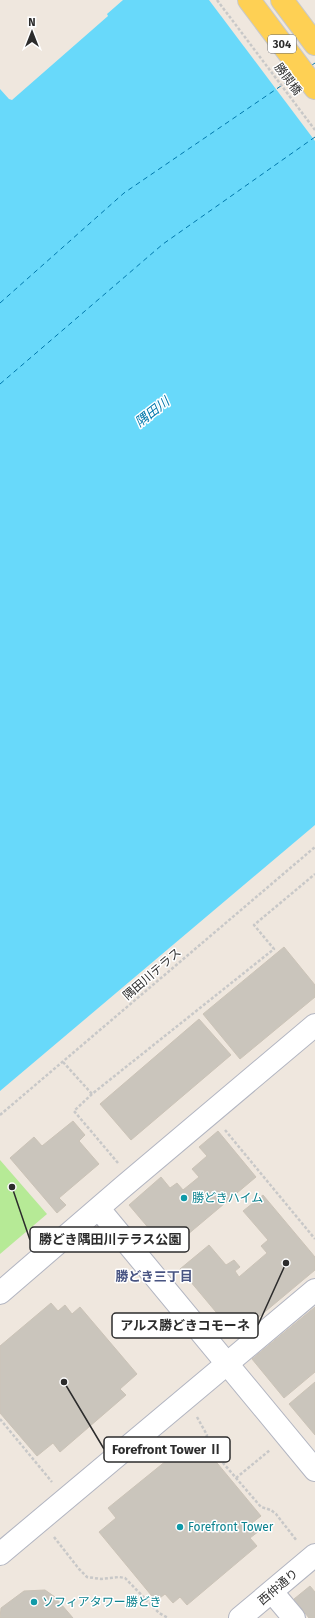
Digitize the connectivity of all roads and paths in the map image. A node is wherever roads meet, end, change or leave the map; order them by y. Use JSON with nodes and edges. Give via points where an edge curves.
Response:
{"nodes":[{"id":1,"x":217,"y":0,"type":"edge"},
{"id":2,"x":249,"y":0,"type":"edge"},
{"id":3,"x":282,"y":0,"type":"edge"},
{"id":4,"x":315,"y":44,"type":"edge"},
{"id":5,"x":315,"y":88,"type":"edge"},
{"id":6,"x":315,"y":130,"type":"edge"},
{"id":7,"x":315,"y":847,"type":"edge"},
{"id":8,"x":315,"y":874,"type":"edge"},
{"id":9,"x":315,"y":1025,"type":"edge"},
{"id":10,"x":63,"y":1062,"type":"junction"},
{"id":11,"x":92,"y":1094,"type":"junction"},
{"id":12,"x":0,"y":1115,"type":"edge"},
{"id":13,"x":224,"y":1129,"type":"dead end"},
{"id":14,"x":121,"y":1166,"type":"dead end"},
{"id":15,"x":99,"y":1209,"type":"junction"},
{"id":16,"x":315,"y":1239,"type":"edge"},
{"id":17,"x":315,"y":1290,"type":"edge"},
{"id":18,"x":0,"y":1293,"type":"edge"},
{"id":19,"x":227,"y":1364,"type":"junction"},
{"id":20,"x":196,"y":1416,"type":"dead end"},
{"id":21,"x":0,"y":1419,"type":"edge"},
{"id":22,"x":275,"y":1446,"type":"dead end"},
{"id":23,"x":315,"y":1470,"type":"edge"},
{"id":24,"x":236,"y":1478,"type":"junction"},
{"id":25,"x":53,"y":1482,"type":"dead end"},
{"id":26,"x":50,"y":1532,"type":"dead end"},
{"id":27,"x":308,"y":1551,"type":"edge"},
{"id":28,"x":0,"y":1554,"type":"edge"},
{"id":29,"x":272,"y":1592,"type":"junction"},
{"id":30,"x":168,"y":1618,"type":"edge"},
{"id":31,"x":240,"y":1618,"type":"edge"},
{"id":32,"x":294,"y":1618,"type":"edge"}],
"edges":[{"from":1,"to":6,"type":"path","name":"勝鬨橋"},
{"from":2,"to":5,"type":"main road","number":"304"},
{"from":3,"to":4,"type":"main road","number":"304"},
{"from":7,"to":10,"type":"path","name":"隅田川テラス"},
{"from":8,"to":11,"type":"path","via":[[254,925],[274,948]]},
{"from":9,"to":15,"type":"street"},
{"from":10,"to":11,"type":"path"},
{"from":10,"to":12,"type":"path","name":"隅田川テラス"},
{"from":11,"to":14,"type":"path","via":[[74,1111]]},
{"from":13,"to":16,"type":"path"},
{"from":15,"to":18,"type":"street"},
{"from":15,"to":19,"type":"street"},
{"from":17,"to":19,"type":"street"},
{"from":19,"to":23,"type":"street"},
{"from":19,"to":28,"type":"street"},
{"from":20,"to":24,"type":"path","via":[[207,1435],[205,1442]]},
{"from":21,"to":25,"type":"path"},
{"from":22,"to":24,"type":"path"},
{"from":24,"to":27,"type":"path","via":[[261,1507],[276,1514]]},
{"from":26,"to":30,"type":"path","via":[[87,1577],[125,1578],[159,1613]]},
{"from":27,"to":29,"type":"street","name":"西仲通り"},
{"from":29,"to":31,"type":"street","name":"西仲通り"},
{"from":29,"to":32,"type":"street"}]}
